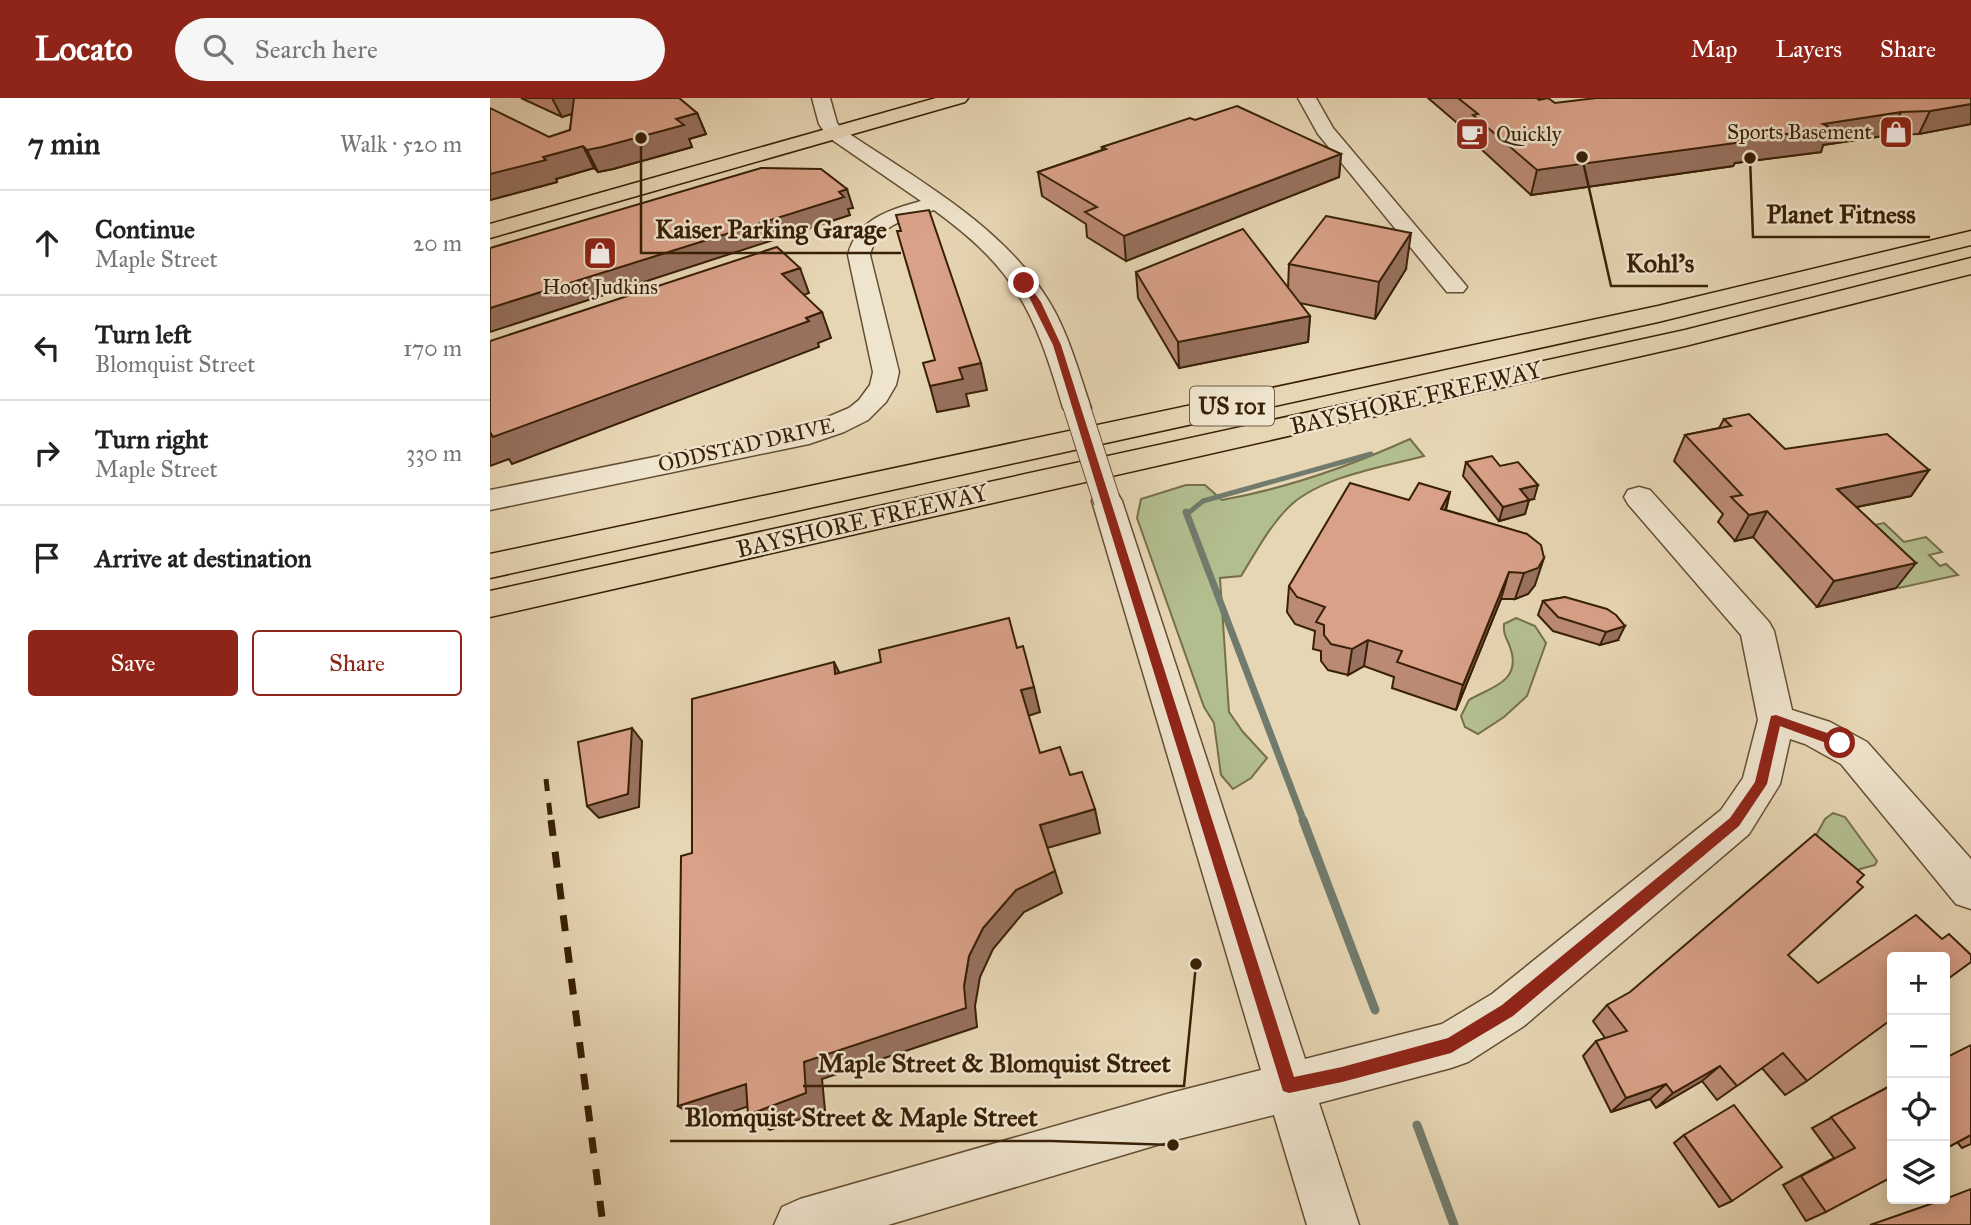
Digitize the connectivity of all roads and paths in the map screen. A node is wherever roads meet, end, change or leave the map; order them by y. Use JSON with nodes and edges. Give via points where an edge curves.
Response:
{"nodes":[{"id":1,"x":821,"y":98,"type":"edge"},
{"id":2,"x":920,"y":98,"type":"edge"},
{"id":3,"x":958,"y":98,"type":"edge"},
{"id":4,"x":1287,"y":98,"type":"edge"},
{"id":5,"x":1307,"y":98,"type":"edge"},
{"id":6,"x":831,"y":128,"type":"junction"},
{"id":7,"x":1325,"y":130,"type":"junction"},
{"id":8,"x":672,"y":167,"type":"junction"},
{"id":9,"x":645,"y":187,"type":"junction"},
{"id":10,"x":935,"y":203,"type":"junction"},
{"id":11,"x":490,"y":217,"type":"edge"},
{"id":12,"x":490,"y":231,"type":"edge"},
{"id":13,"x":1971,"y":238,"type":"edge"},
{"id":14,"x":1971,"y":266,"type":"edge"},
{"id":15,"x":1455,"y":287,"type":"dead end"},
{"id":16,"x":1639,"y":497,"type":"dead end"},
{"id":17,"x":490,"y":499,"type":"edge"},
{"id":18,"x":491,"y":566,"type":"edge"},
{"id":19,"x":490,"y":604,"type":"edge"},
{"id":20,"x":1776,"y":720,"type":"junction"},
{"id":21,"x":1971,"y":890,"type":"edge"},
{"id":22,"x":1289,"y":1086,"type":"junction"},
{"id":23,"x":800,"y":1225,"type":"edge"},
{"id":24,"x":1333,"y":1225,"type":"edge"}],
"edges":[{"from":1,"to":6,"type":"street"},
{"from":2,"to":6,"type":"main road"},
{"from":3,"to":6,"type":"main road"},
{"from":4,"to":7,"type":"street"},
{"from":5,"to":7,"type":"street"},
{"from":6,"to":8,"type":"main road"},
{"from":6,"to":9,"type":"main road"},
{"from":6,"to":10,"type":"street"},
{"from":7,"to":15,"type":"street"},
{"from":8,"to":9,"type":"main road"},
{"from":8,"to":11,"type":"main road"},
{"from":9,"to":12,"type":"main road"},
{"from":10,"to":17,"type":"street","name":"ODDSTAD DRIVE","via":[[882,223],[862,240],[859,255],[886,372],[878,396],[851,419],[809,435]]},
{"from":10,"to":22,"type":"street","bridge":true,"via":[[983,239],[1024,283],[1057,345]]},
{"from":13,"to":18,"type":"main road","name":"BAYSHORE FREEWAY","number":"US 101","via":[[1634,320]]},
{"from":14,"to":19,"type":"main road","name":"BAYSHORE FREEWAY","number":"US 101","via":[[1685,338]]},
{"from":16,"to":20,"type":"street","via":[[1757,631]]},
{"from":20,"to":21,"type":"street","via":[[1817,733],[1854,753]]},
{"from":20,"to":22,"type":"street","via":[[1761,784],[1735,822],[1508,1010],[1451,1045]]},
{"from":22,"to":23,"type":"street"},
{"from":22,"to":24,"type":"street"}]}
